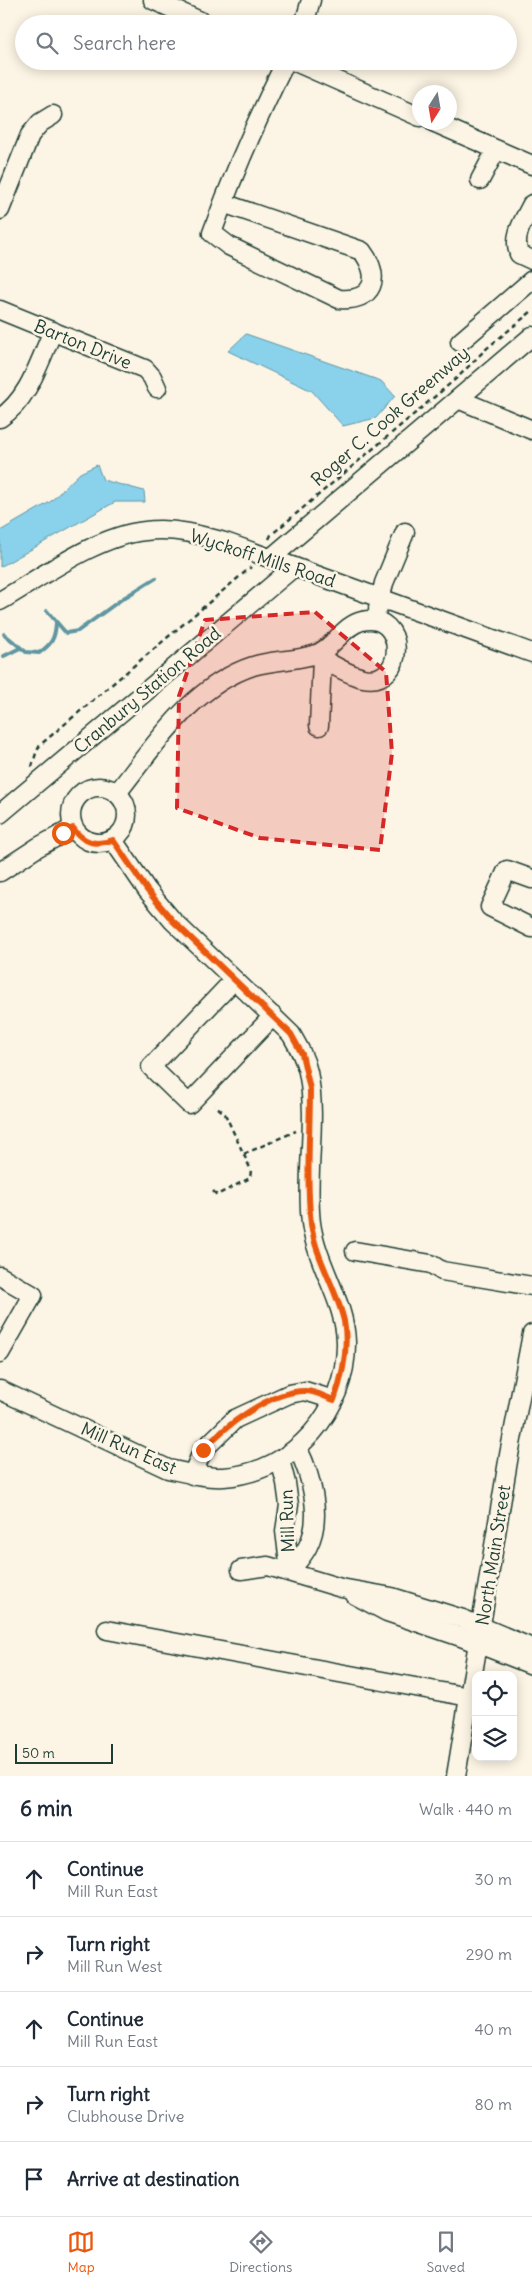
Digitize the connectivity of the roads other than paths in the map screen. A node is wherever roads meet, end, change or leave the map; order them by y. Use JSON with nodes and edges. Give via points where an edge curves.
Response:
{"nodes":[{"id":1,"x":154,"y":0,"type":"edge"},
{"id":2,"x":311,"y":0,"type":"edge"},
{"id":3,"x":187,"y":15,"type":"edge"},
{"id":4,"x":307,"y":15,"type":"edge"},
{"id":5,"x":282,"y":70,"type":"edge"},
{"id":6,"x":314,"y":70,"type":"edge"},
{"id":7,"x":412,"y":113,"type":"edge"},
{"id":8,"x":53,"y":115,"type":"dead end"},
{"id":9,"x":451,"y":130,"type":"edge"},
{"id":10,"x":496,"y":150,"type":"junction"},
{"id":11,"x":531,"y":164,"type":"edge"},
{"id":12,"x":480,"y":180,"type":"dead end"},
{"id":13,"x":223,"y":203,"type":"junction"},
{"id":14,"x":532,"y":204,"type":"edge"},
{"id":15,"x":0,"y":210,"type":"edge"},
{"id":16,"x":532,"y":260,"type":"edge"},
{"id":17,"x":532,"y":280,"type":"edge"},
{"id":18,"x":0,"y":310,"type":"edge"},
{"id":19,"x":52,"y":331,"type":"junction"},
{"id":20,"x":532,"y":336,"type":"edge"},
{"id":21,"x":460,"y":342,"type":"dead end"},
{"id":22,"x":157,"y":388,"type":"dead end"},
{"id":23,"x":458,"y":400,"type":"junction"},
{"id":24,"x":0,"y":418,"type":"edge"},
{"id":25,"x":532,"y":430,"type":"edge"},
{"id":26,"x":405,"y":532,"type":"dead end"},
{"id":27,"x":269,"y":551,"type":"junction"},
{"id":28,"x":294,"y":566,"type":"junction"},
{"id":29,"x":382,"y":598,"type":"junction"},
{"id":30,"x":0,"y":601,"type":"edge"},
{"id":31,"x":374,"y":621,"type":"junction"},
{"id":32,"x":532,"y":653,"type":"edge"},
{"id":33,"x":319,"y":657,"type":"junction"},
{"id":34,"x":319,"y":726,"type":"dead end"},
{"id":35,"x":117,"y":793,"type":"junction"},
{"id":36,"x":0,"y":814,"type":"edge"},
{"id":37,"x":73,"y":828,"type":"junction"},
{"id":38,"x":113,"y":840,"type":"junction"},
{"id":39,"x":0,"y":872,"type":"edge"},
{"id":40,"x":532,"y":879,"type":"edge"},
{"id":41,"x":532,"y":928,"type":"edge"},
{"id":42,"x":234,"y":980,"type":"junction"},
{"id":43,"x":273,"y":1016,"type":"junction"},
{"id":44,"x":355,"y":1251,"type":"dead end"},
{"id":45,"x":0,"y":1276,"type":"edge"},
{"id":46,"x":532,"y":1286,"type":"edge"},
{"id":47,"x":532,"y":1334,"type":"edge"},
{"id":48,"x":0,"y":1353,"type":"edge"},
{"id":49,"x":0,"y":1390,"type":"edge"},
{"id":50,"x":334,"y":1400,"type":"junction"},
{"id":51,"x":298,"y":1449,"type":"junction"},
{"id":52,"x":280,"y":1460,"type":"junction"},
{"id":53,"x":192,"y":1475,"type":"junction"},
{"id":54,"x":241,"y":1570,"type":"dead end"},
{"id":55,"x":290,"y":1571,"type":"junction"},
{"id":56,"x":107,"y":1630,"type":"dead end"},
{"id":57,"x":480,"y":1636,"type":"junction"},
{"id":58,"x":532,"y":1648,"type":"edge"},
{"id":59,"x":532,"y":1664,"type":"edge"},
{"id":60,"x":469,"y":1697,"type":"junction"},
{"id":61,"x":456,"y":1776,"type":"edge"}],
"edges":[{"from":1,"to":3,"type":"street"},
{"from":2,"to":4,"type":"street"},
{"from":5,"to":13,"type":"street"},
{"from":6,"to":7,"type":"street"},
{"from":8,"to":15,"type":"street","via":[[30,135]]},
{"from":9,"to":10,"type":"street"},
{"from":10,"to":11,"type":"street"},
{"from":10,"to":12,"type":"street"},
{"from":13,"to":13,"type":"street","via":[[362,251],[372,263],[372,286],[364,296],[338,299],[229,246],[212,233]]},
{"from":14,"to":16,"type":"street","via":[[517,234],[516,246],[519,254]]},
{"from":17,"to":21,"type":"street"},
{"from":18,"to":19,"type":"street","name":"Barton Drive"},
{"from":19,"to":22,"type":"street","name":"Barton Drive","via":[[145,369]]},
{"from":19,"to":24,"type":"street","via":[[27,388],[18,402]]},
{"from":20,"to":23,"type":"street"},
{"from":23,"to":25,"type":"street"},
{"from":23,"to":27,"type":"street"},
{"from":26,"to":29,"type":"street","via":[[384,583]]},
{"from":27,"to":28,"type":"street","name":"Wyckoff Mills Road"},
{"from":27,"to":30,"type":"street","name":"Wyckoff Mills Road","via":[[198,534],[172,530],[144,531],[114,538]]},
{"from":28,"to":29,"type":"street","name":"Wyckoff Mills Road"},
{"from":28,"to":36,"type":"street","name":"Cranbury Station Road"},
{"from":29,"to":31,"type":"street"},
{"from":29,"to":32,"type":"street","name":"Wyckoff Mills Road"},
{"from":31,"to":33,"type":"street","via":[[355,623]]},
{"from":31,"to":33,"type":"street","via":[[390,630],[396,639],[397,650],[390,668],[382,675],[365,678]]},
{"from":33,"to":34,"type":"street"},
{"from":33,"to":35,"type":"street","via":[[274,660],[253,666],[212,687],[168,727]]},
{"from":35,"to":37,"type":"street","via":[[93,788],[78,796],[71,811]]},
{"from":35,"to":38,"type":"street","via":[[126,806],[127,822]]},
{"from":37,"to":38,"type":"street","via":[[78,836],[95,844]]},
{"from":37,"to":39,"type":"street"},
{"from":38,"to":42,"type":"street","name":"Mill Run East","via":[[173,921]]},
{"from":40,"to":41,"type":"street","via":[[507,870],[490,907]]},
{"from":42,"to":43,"type":"street","name":"Mill Run East"},
{"from":42,"to":43,"type":"street","via":[[150,1067],[189,1104]]},
{"from":43,"to":50,"type":"street","name":"Mill Run East","via":[[291,1034],[307,1071],[310,1089],[310,1205],[314,1238],[320,1263],[344,1322],[346,1342],[343,1369]]},
{"from":44,"to":46,"type":"street"},
{"from":45,"to":48,"type":"street","via":[[33,1295]]},
{"from":47,"to":57,"type":"street","name":"North Main Street"},
{"from":49,"to":53,"type":"street","name":"Mill Run East","via":[[168,1469]]},
{"from":50,"to":51,"type":"street","name":"Mill Run East","via":[[320,1426]]},
{"from":50,"to":53,"type":"street","via":[[312,1393],[297,1393],[235,1420],[203,1450]]},
{"from":51,"to":52,"type":"street","name":"Mill Run East"},
{"from":51,"to":55,"type":"street","name":"Mill Run","via":[[309,1470],[314,1519],[309,1545]]},
{"from":52,"to":53,"type":"street","name":"Mill Run East","via":[[225,1477]]},
{"from":52,"to":55,"type":"street","name":"Mill Run","via":[[289,1505],[285,1531]]},
{"from":54,"to":55,"type":"street","via":[[268,1566]]},
{"from":55,"to":57,"type":"street","via":[[341,1588],[392,1597],[463,1619]]},
{"from":56,"to":60,"type":"street"},
{"from":57,"to":58,"type":"street"},
{"from":57,"to":59,"type":"street"},
{"from":57,"to":60,"type":"street","name":"North Main Street"},
{"from":60,"to":61,"type":"street","name":"North Main Street"}]}
